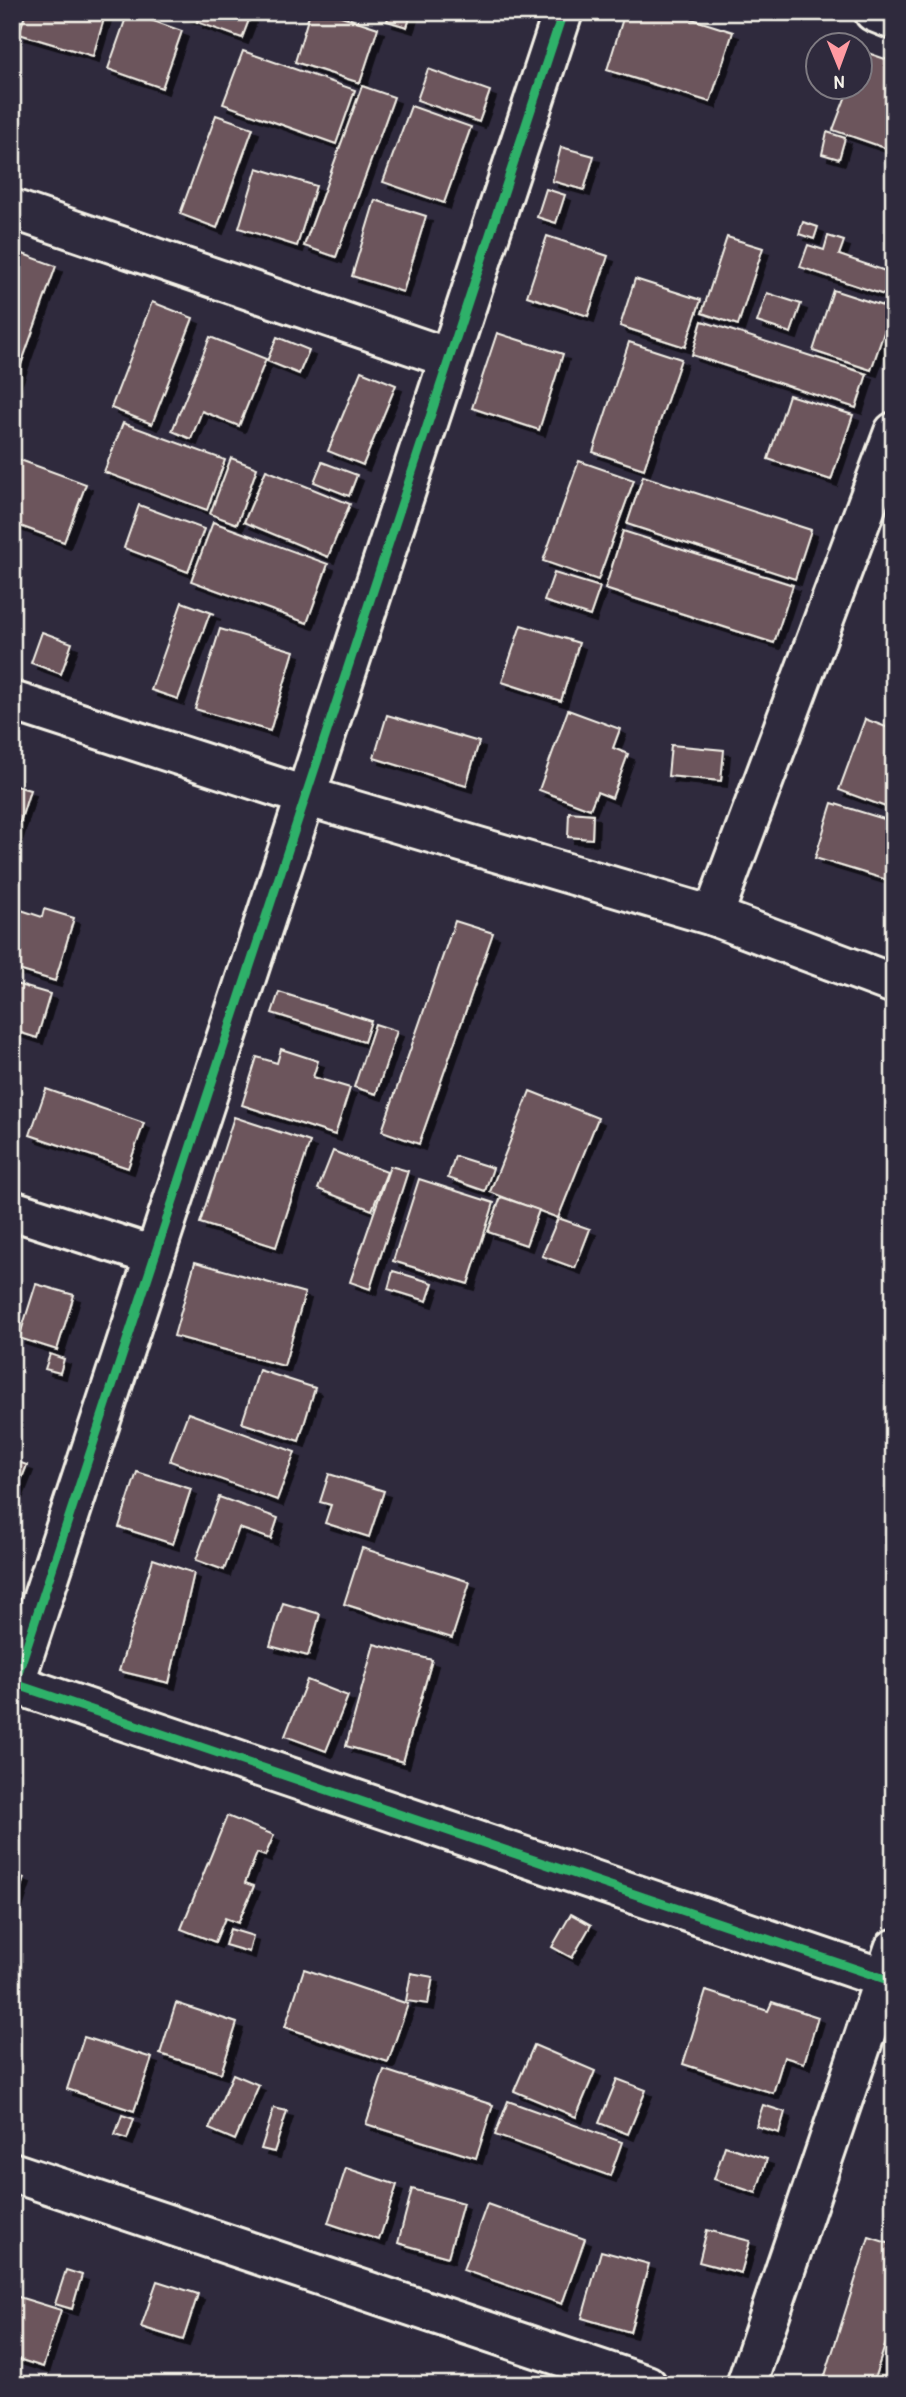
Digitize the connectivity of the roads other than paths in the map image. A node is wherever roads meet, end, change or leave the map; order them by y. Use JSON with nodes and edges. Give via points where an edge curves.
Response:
{"nodes":[{"id":1,"x":563,"y":12,"type":"edge"},
{"id":2,"x":874,"y":12,"type":"edge"},
{"id":3,"x":894,"y":20,"type":"edge"},
{"id":4,"x":12,"y":209,"type":"edge"},
{"id":5,"x":449,"y":358,"type":"junction"},
{"id":6,"x":894,"y":432,"type":"edge"},
{"id":7,"x":12,"y":701,"type":"edge"},
{"id":8,"x":305,"y":796,"type":"junction"},
{"id":9,"x":713,"y":916,"type":"junction"},
{"id":10,"x":894,"y":984,"type":"edge"},
{"id":11,"x":12,"y":1210,"type":"edge"},
{"id":12,"x":154,"y":1256,"type":"junction"},
{"id":13,"x":13,"y":1686,"type":"edge"},
{"id":14,"x":890,"y":1970,"type":"edge"},
{"id":15,"x":12,"y":2172,"type":"edge"},
{"id":16,"x":647,"y":2385,"type":"edge"},
{"id":17,"x":747,"y":2385,"type":"edge"}],
"edges":[{"from":1,"to":5,"type":"street"},
{"from":2,"to":3,"type":"street"},
{"from":4,"to":5,"type":"street"},
{"from":5,"to":8,"type":"street"},
{"from":6,"to":9,"type":"street"},
{"from":7,"to":8,"type":"street"},
{"from":8,"to":9,"type":"street"},
{"from":8,"to":12,"type":"street"},
{"from":9,"to":10,"type":"street"},
{"from":11,"to":12,"type":"street"},
{"from":12,"to":13,"type":"street"},
{"from":13,"to":14,"type":"street"},
{"from":14,"to":17,"type":"street"},
{"from":15,"to":16,"type":"street"}]}
